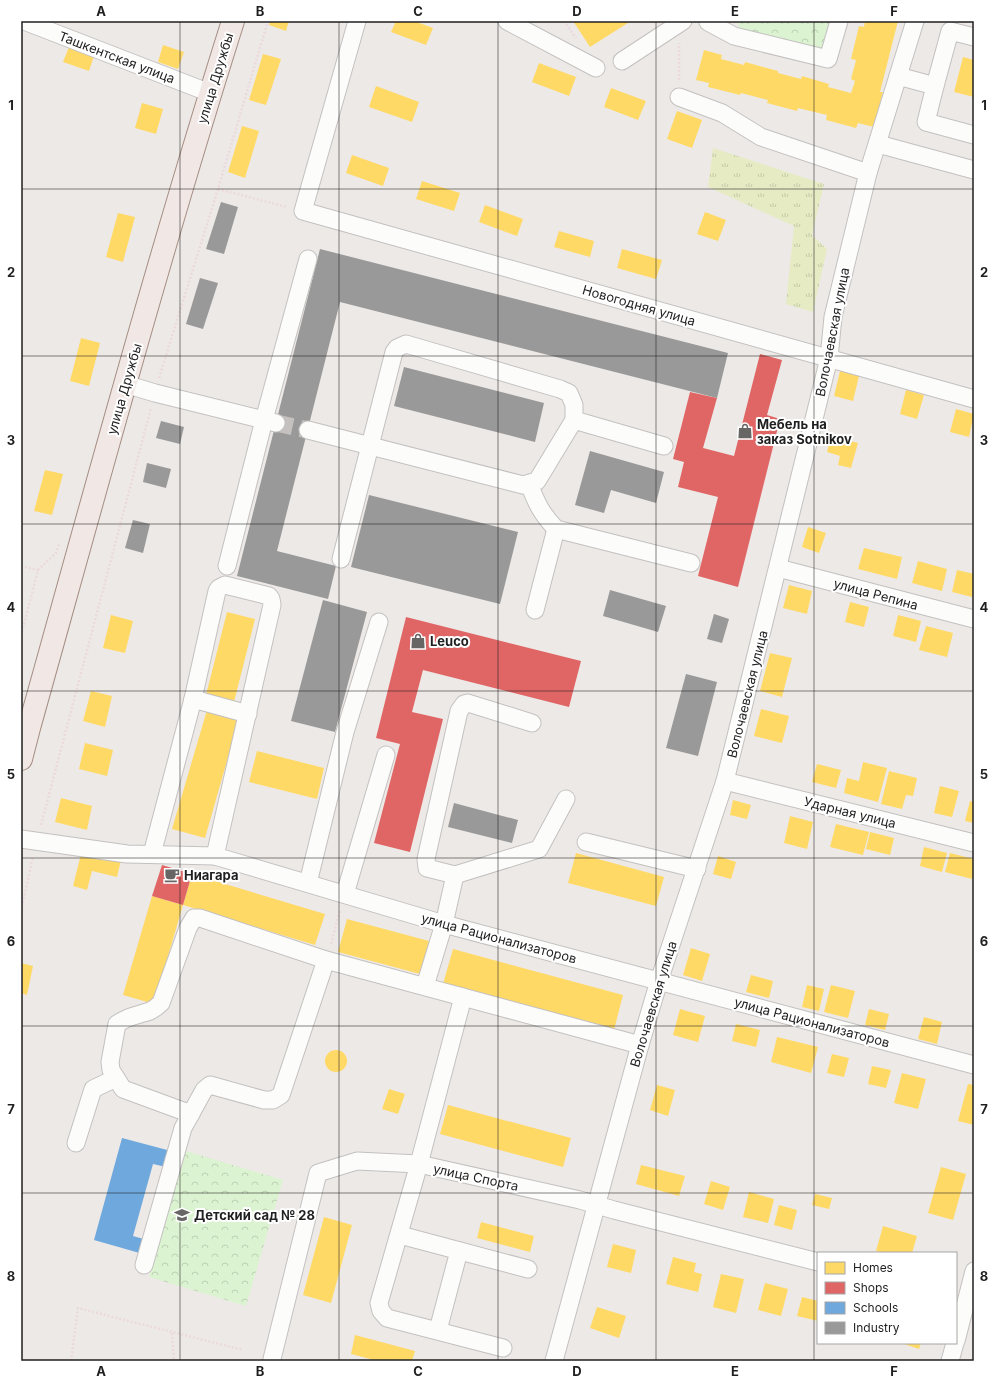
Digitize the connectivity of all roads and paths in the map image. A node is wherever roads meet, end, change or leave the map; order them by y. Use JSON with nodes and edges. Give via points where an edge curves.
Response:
{"nodes":[{"id":1,"x":24,"y":21,"type":"edge"},
{"id":2,"x":233,"y":21,"type":"edge"},
{"id":3,"x":268,"y":21,"type":"edge"},
{"id":4,"x":358,"y":21,"type":"edge"},
{"id":5,"x":507,"y":21,"type":"edge"},
{"id":6,"x":683,"y":21,"type":"edge"},
{"id":7,"x":839,"y":21,"type":"edge"},
{"id":8,"x":915,"y":21,"type":"edge"},
{"id":9,"x":708,"y":22,"type":"edge"},
{"id":10,"x":974,"y":37,"type":"edge"},
{"id":11,"x":673,"y":45,"type":"dead end"},
{"id":12,"x":622,"y":61,"type":"dead end"},
{"id":13,"x":596,"y":68,"type":"dead end"},
{"id":14,"x":898,"y":76,"type":"junction"},
{"id":15,"x":936,"y":86,"type":"junction"},
{"id":16,"x":210,"y":93,"type":"junction"},
{"id":17,"x":679,"y":97,"type":"joint"},
{"id":18,"x":974,"y":135,"type":"edge"},
{"id":19,"x":878,"y":144,"type":"junction"},
{"id":20,"x":974,"y":170,"type":"edge"},
{"id":21,"x":868,"y":173,"type":"junction"},
{"id":22,"x":218,"y":189,"type":"junction"},
{"id":23,"x":303,"y":211,"type":"junction"},
{"id":24,"x":308,"y":259,"type":"dead end"},
{"id":25,"x":829,"y":358,"type":"junction"},
{"id":26,"x":125,"y":384,"type":"junction"},
{"id":27,"x":155,"y":393,"type":"junction"},
{"id":28,"x":974,"y":399,"type":"edge"},
{"id":29,"x":574,"y":420,"type":"junction"},
{"id":30,"x":270,"y":421,"type":"junction"},
{"id":31,"x":308,"y":430,"type":"tunnel mouth"},
{"id":32,"x":371,"y":446,"type":"junction"},
{"id":33,"x":664,"y":446,"type":"dead end"},
{"id":34,"x":529,"y":484,"type":"junction"},
{"id":35,"x":556,"y":529,"type":"junction"},
{"id":36,"x":341,"y":558,"type":"dead end"},
{"id":37,"x":691,"y":563,"type":"dead end"},
{"id":38,"x":21,"y":566,"type":"edge"},
{"id":39,"x":227,"y":566,"type":"dead end"},
{"id":40,"x":778,"y":568,"type":"junction"},
{"id":41,"x":535,"y":610,"type":"dead end"},
{"id":42,"x":974,"y":619,"type":"edge"},
{"id":43,"x":379,"y":622,"type":"dead end"},
{"id":44,"x":21,"y":636,"type":"edge"},
{"id":45,"x":193,"y":699,"type":"junction"},
{"id":46,"x":248,"y":714,"type":"junction"},
{"id":47,"x":532,"y":723,"type":"dead end"},
{"id":48,"x":25,"y":732,"type":"edge"},
{"id":49,"x":386,"y":755,"type":"dead end"},
{"id":50,"x":21,"y":759,"type":"edge"},
{"id":51,"x":725,"y":781,"type":"junction"},
{"id":52,"x":566,"y":799,"type":"dead end"},
{"id":53,"x":29,"y":841,"type":"edge"},
{"id":54,"x":586,"y":842,"type":"dead end"},
{"id":55,"x":974,"y":843,"type":"edge"},
{"id":56,"x":152,"y":854,"type":"junction"},
{"id":57,"x":215,"y":856,"type":"junction"},
{"id":58,"x":697,"y":869,"type":"junction"},
{"id":59,"x":455,"y":875,"type":"junction"},
{"id":60,"x":308,"y":883,"type":"junction"},
{"id":61,"x":344,"y":894,"type":"junction"},
{"id":62,"x":21,"y":911,"type":"edge"},
{"id":63,"x":444,"y":924,"type":"junction"},
{"id":64,"x":326,"y":960,"type":"junction"},
{"id":65,"x":658,"y":981,"type":"junction"},
{"id":66,"x":425,"y":986,"type":"junction"},
{"id":67,"x":463,"y":997,"type":"junction"},
{"id":68,"x":640,"y":1044,"type":"junction"},
{"id":69,"x":974,"y":1065,"type":"edge"},
{"id":70,"x":116,"y":1078,"type":"junction"},
{"id":71,"x":191,"y":1114,"type":"junction"},
{"id":72,"x":76,"y":1143,"type":"dead end"},
{"id":73,"x":419,"y":1164,"type":"junction"},
{"id":74,"x":596,"y":1204,"type":"junction"},
{"id":75,"x":400,"y":1235,"type":"junction"},
{"id":76,"x":459,"y":1251,"type":"junction"},
{"id":77,"x":817,"y":1262,"type":"edge"},
{"id":78,"x":144,"y":1265,"type":"dead end"},
{"id":79,"x":528,"y":1269,"type":"dead end"},
{"id":80,"x":974,"y":1271,"type":"edge"},
{"id":81,"x":965,"y":1300,"type":"edge"},
{"id":82,"x":438,"y":1330,"type":"junction"},
{"id":83,"x":172,"y":1333,"type":"junction"},
{"id":84,"x":957,"y":1337,"type":"edge"},
{"id":85,"x":955,"y":1344,"type":"edge"},
{"id":86,"x":503,"y":1348,"type":"dead end"},
{"id":87,"x":243,"y":1350,"type":"dead end"},
{"id":88,"x":272,"y":1360,"type":"edge"},
{"id":89,"x":71,"y":1361,"type":"edge"},
{"id":90,"x":174,"y":1361,"type":"edge"},
{"id":91,"x":554,"y":1361,"type":"edge"},
{"id":92,"x":950,"y":1361,"type":"edge"}],
"edges":[{"from":1,"to":16,"type":"street","name":"Ташкентская улица"},
{"from":2,"to":16,"type":"main road","name":"улица Дружбы"},
{"from":3,"to":22,"type":"path"},
{"from":4,"to":23,"type":"street"},
{"from":5,"to":13,"type":"street"},
{"from":6,"to":12,"type":"street"},
{"from":7,"to":9,"type":"street","via":[[828,59],[734,36]]},
{"from":8,"to":14,"type":"street","name":"Волочаевская улица"},
{"from":10,"to":15,"type":"street","via":[[950,31]]},
{"from":11,"to":17,"type":"path","via":[[679,40]]},
{"from":14,"to":15,"type":"street"},
{"from":14,"to":19,"type":"street","name":"Волочаевская улица"},
{"from":15,"to":18,"type":"street","via":[[926,122]]},
{"from":16,"to":26,"type":"main road","name":"улица Дружбы"},
{"from":17,"to":21,"type":"street","via":[[722,113],[761,137]]},
{"from":19,"to":20,"type":"street"},
{"from":19,"to":21,"type":"street","name":"Волочаевская улица"},
{"from":21,"to":25,"type":"street","name":"Волочаевская улица","via":[[833,317]]},
{"from":22,"to":23,"type":"path"},
{"from":22,"to":27,"type":"path"},
{"from":23,"to":25,"type":"street","name":"Новогодняя улица"},
{"from":24,"to":30,"type":"street"},
{"from":25,"to":28,"type":"street","name":"Новогодняя улица"},
{"from":25,"to":40,"type":"street","name":"Волочаевская улица"},
{"from":26,"to":27,"type":"street"},
{"from":26,"to":48,"type":"main road","name":"улица Дружбы"},
{"from":27,"to":30,"type":"street"},
{"from":27,"to":53,"type":"path"},
{"from":29,"to":32,"type":"street","via":[[574,405],[569,393],[406,344],[394,352]]},
{"from":29,"to":33,"type":"street"},
{"from":29,"to":34,"type":"street","via":[[537,481]]},
{"from":30,"to":39,"type":"street"},
{"from":31,"to":32,"type":"street"},
{"from":32,"to":34,"type":"street","via":[[523,485]]},
{"from":32,"to":36,"type":"street"},
{"from":34,"to":35,"type":"street","via":[[538,507]]},
{"from":35,"to":37,"type":"street"},
{"from":35,"to":41,"type":"street"},
{"from":38,"to":44,"type":"path","via":[[38,570]]},
{"from":40,"to":42,"type":"street","name":"улица Репина"},
{"from":40,"to":51,"type":"street","name":"Волочаевская улица"},
{"from":43,"to":60,"type":"street","via":[[345,732]]},
{"from":45,"to":46,"type":"street"},
{"from":45,"to":46,"type":"street","via":[[219,588],[225,585],[269,596],[272,605]]},
{"from":45,"to":56,"type":"street"},
{"from":46,"to":57,"type":"street"},
{"from":47,"to":59,"type":"street","via":[[468,703],[459,711],[426,859],[427,868]]},
{"from":48,"to":50,"type":"main road","name":"улица Дружбы"},
{"from":49,"to":61,"type":"street"},
{"from":51,"to":55,"type":"street","name":"Ударная улица"},
{"from":51,"to":58,"type":"street","name":"Волочаевская улица"},
{"from":52,"to":59,"type":"street","via":[[538,849]]},
{"from":53,"to":56,"type":"street","name":"улица Рационализаторов","via":[[127,854]]},
{"from":53,"to":62,"type":"path"},
{"from":54,"to":58,"type":"street"},
{"from":56,"to":57,"type":"street","name":"улица Рационализаторов"},
{"from":57,"to":60,"type":"street","name":"улица Рационализаторов"},
{"from":58,"to":65,"type":"street","name":"Волочаевская улица"},
{"from":59,"to":63,"type":"street"},
{"from":60,"to":61,"type":"street","name":"улица Рационализаторов"},
{"from":61,"to":63,"type":"street","name":"улица Рационализаторов"},
{"from":61,"to":64,"type":"path"},
{"from":63,"to":65,"type":"street","name":"улица Рационализаторов"},
{"from":63,"to":66,"type":"street"},
{"from":64,"to":66,"type":"street"},
{"from":64,"to":70,"type":"street","via":[[194,918],[161,1003],[152,1010],[117,1024],[110,1062]]},
{"from":64,"to":71,"type":"street","via":[[281,1095],[273,1100],[264,1100],[210,1085],[204,1090]]},
{"from":65,"to":68,"type":"street","name":"Волочаевская улица"},
{"from":65,"to":69,"type":"street","name":"улица Рационализаторов"},
{"from":66,"to":67,"type":"street"},
{"from":67,"to":68,"type":"street"},
{"from":67,"to":73,"type":"street"},
{"from":68,"to":74,"type":"street","name":"Волочаевская улица"},
{"from":70,"to":71,"type":"street","via":[[123,1090]]},
{"from":70,"to":72,"type":"street","via":[[93,1089]]},
{"from":71,"to":78,"type":"street","via":[[182,1128]]},
{"from":73,"to":74,"type":"street","name":"улица Спорта"},
{"from":73,"to":75,"type":"street"},
{"from":73,"to":88,"type":"street","name":"улица Спорта","via":[[356,1161],[318,1173]]},
{"from":74,"to":77,"type":"street","name":"улица Спорта"},
{"from":74,"to":91,"type":"street","name":"Волочаевская улица"},
{"from":75,"to":76,"type":"street"},
{"from":75,"to":82,"type":"street","via":[[379,1304],[381,1312],[387,1318]]},
{"from":76,"to":79,"type":"street"},
{"from":76,"to":82,"type":"street"},
{"from":80,"to":81,"type":"street"},
{"from":81,"to":84,"type":"street"},
{"from":82,"to":86,"type":"street"},
{"from":83,"to":87,"type":"path"},
{"from":83,"to":89,"type":"path","via":[[78,1308]]},
{"from":83,"to":90,"type":"path"},
{"from":85,"to":92,"type":"street"}]}
